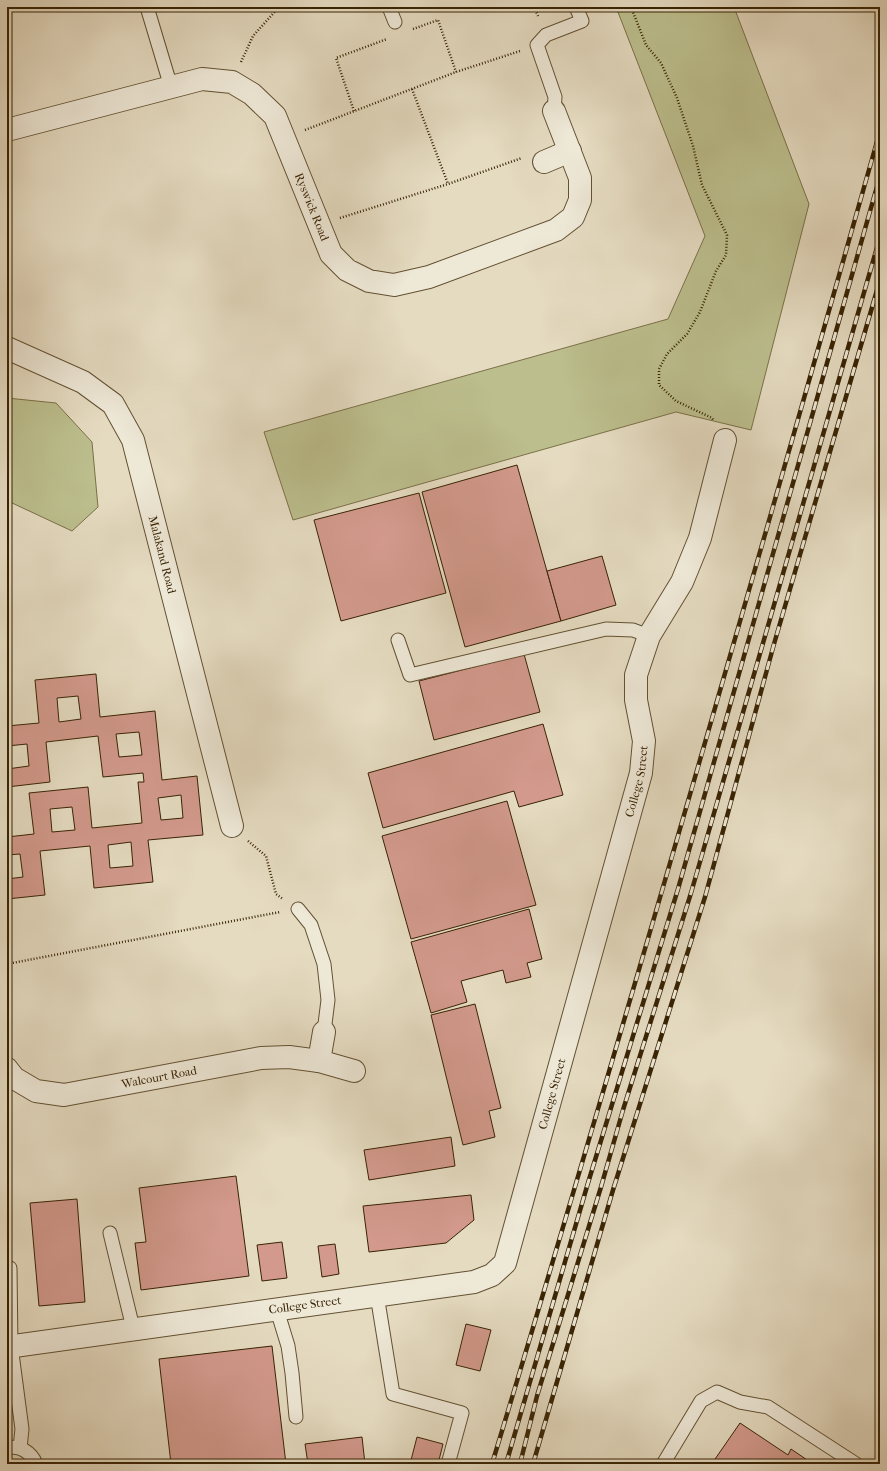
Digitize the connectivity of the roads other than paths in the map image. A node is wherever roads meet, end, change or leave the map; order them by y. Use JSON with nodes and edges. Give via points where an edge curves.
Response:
{"nodes":[{"id":1,"x":147,"y":7,"type":"edge"},
{"id":2,"x":389,"y":7,"type":"edge"},
{"id":3,"x":576,"y":7,"type":"edge"},
{"id":4,"x":395,"y":22,"type":"dead end"},
{"id":5,"x":171,"y":87,"type":"junction"},
{"id":6,"x":554,"y":111,"type":"joint"},
{"id":7,"x":7,"y":130,"type":"edge"},
{"id":8,"x":570,"y":151,"type":"junction"},
{"id":9,"x":544,"y":162,"type":"road end"},
{"id":10,"x":7,"y":348,"type":"edge"},
{"id":11,"x":725,"y":440,"type":"road end"},
{"id":12,"x":649,"y":636,"type":"junction"},
{"id":13,"x":398,"y":640,"type":"dead end"},
{"id":14,"x":232,"y":826,"type":"road end"},
{"id":15,"x":298,"y":909,"type":"road end"},
{"id":16,"x":324,"y":1032,"type":"joint"},
{"id":17,"x":319,"y":1061,"type":"junction"},
{"id":18,"x":7,"y":1069,"type":"edge"},
{"id":19,"x":354,"y":1071,"type":"dead end"},
{"id":20,"x":110,"y":1233,"type":"dead end"},
{"id":21,"x":10,"y":1268,"type":"dead end"},
{"id":22,"x":377,"y":1295,"type":"junction"},
{"id":23,"x":277,"y":1310,"type":"junction"},
{"id":24,"x":133,"y":1328,"type":"junction"},
{"id":25,"x":9,"y":1346,"type":"edge"},
{"id":26,"x":296,"y":1416,"type":"dead end"},
{"id":27,"x":7,"y":1448,"type":"edge"},
{"id":28,"x":20,"y":1448,"type":"junction"},
{"id":29,"x":36,"y":1464,"type":"edge"},
{"id":30,"x":448,"y":1464,"type":"edge"},
{"id":31,"x":663,"y":1464,"type":"edge"},
{"id":32,"x":856,"y":1464,"type":"edge"}],
"edges":[{"from":1,"to":5,"type":"lane"},
{"from":2,"to":4,"type":"lane"},
{"from":3,"to":6,"type":"lane","via":[[582,21],[546,35],[537,45],[555,97]]},
{"from":5,"to":7,"type":"street","name":"Ryswick Road"},
{"from":5,"to":8,"type":"street","name":"Ryswick Road","via":[[202,79],[232,82],[252,94],[275,116],[331,254],[347,270],[369,281],[394,285],[429,277],[556,230],[572,217],[580,200],[580,178]]},
{"from":6,"to":8,"type":"street","name":"Ryswick Road"},
{"from":8,"to":9,"type":"street"},
{"from":10,"to":14,"type":"street","name":"Malakand Road","via":[[83,382],[113,404],[133,440]]},
{"from":11,"to":12,"type":"street","name":"College Street","via":[[700,538],[682,582]]},
{"from":12,"to":13,"type":"lane","via":[[633,630],[606,629],[410,676]]},
{"from":12,"to":22,"type":"street","name":"College Street","via":[[636,675],[636,700],[644,741],[641,773],[505,1263],[492,1276],[474,1282]]},
{"from":15,"to":16,"type":"lane","via":[[311,925],[324,964],[328,1000]]},
{"from":16,"to":17,"type":"street"},
{"from":17,"to":18,"type":"street","name":"Walcourt Road","via":[[289,1057],[261,1058],[64,1095],[36,1091],[14,1078]]},
{"from":17,"to":19,"type":"street","name":"Walcourt Road"},
{"from":20,"to":24,"type":"lane"},
{"from":21,"to":25,"type":"lane"},
{"from":22,"to":23,"type":"street","name":"College Street"},
{"from":22,"to":30,"type":"lane","via":[[393,1394],[462,1413]]},
{"from":23,"to":24,"type":"street","name":"College Street"},
{"from":23,"to":26,"type":"lane","via":[[288,1346]]},
{"from":24,"to":25,"type":"street","name":"College Street"},
{"from":25,"to":28,"type":"lane","via":[[22,1429]]},
{"from":27,"to":28,"type":"lane"},
{"from":28,"to":29,"type":"lane","via":[[32,1456]]},
{"from":31,"to":32,"type":"lane","via":[[701,1402],[717,1392],[740,1402],[768,1407]]}]}
